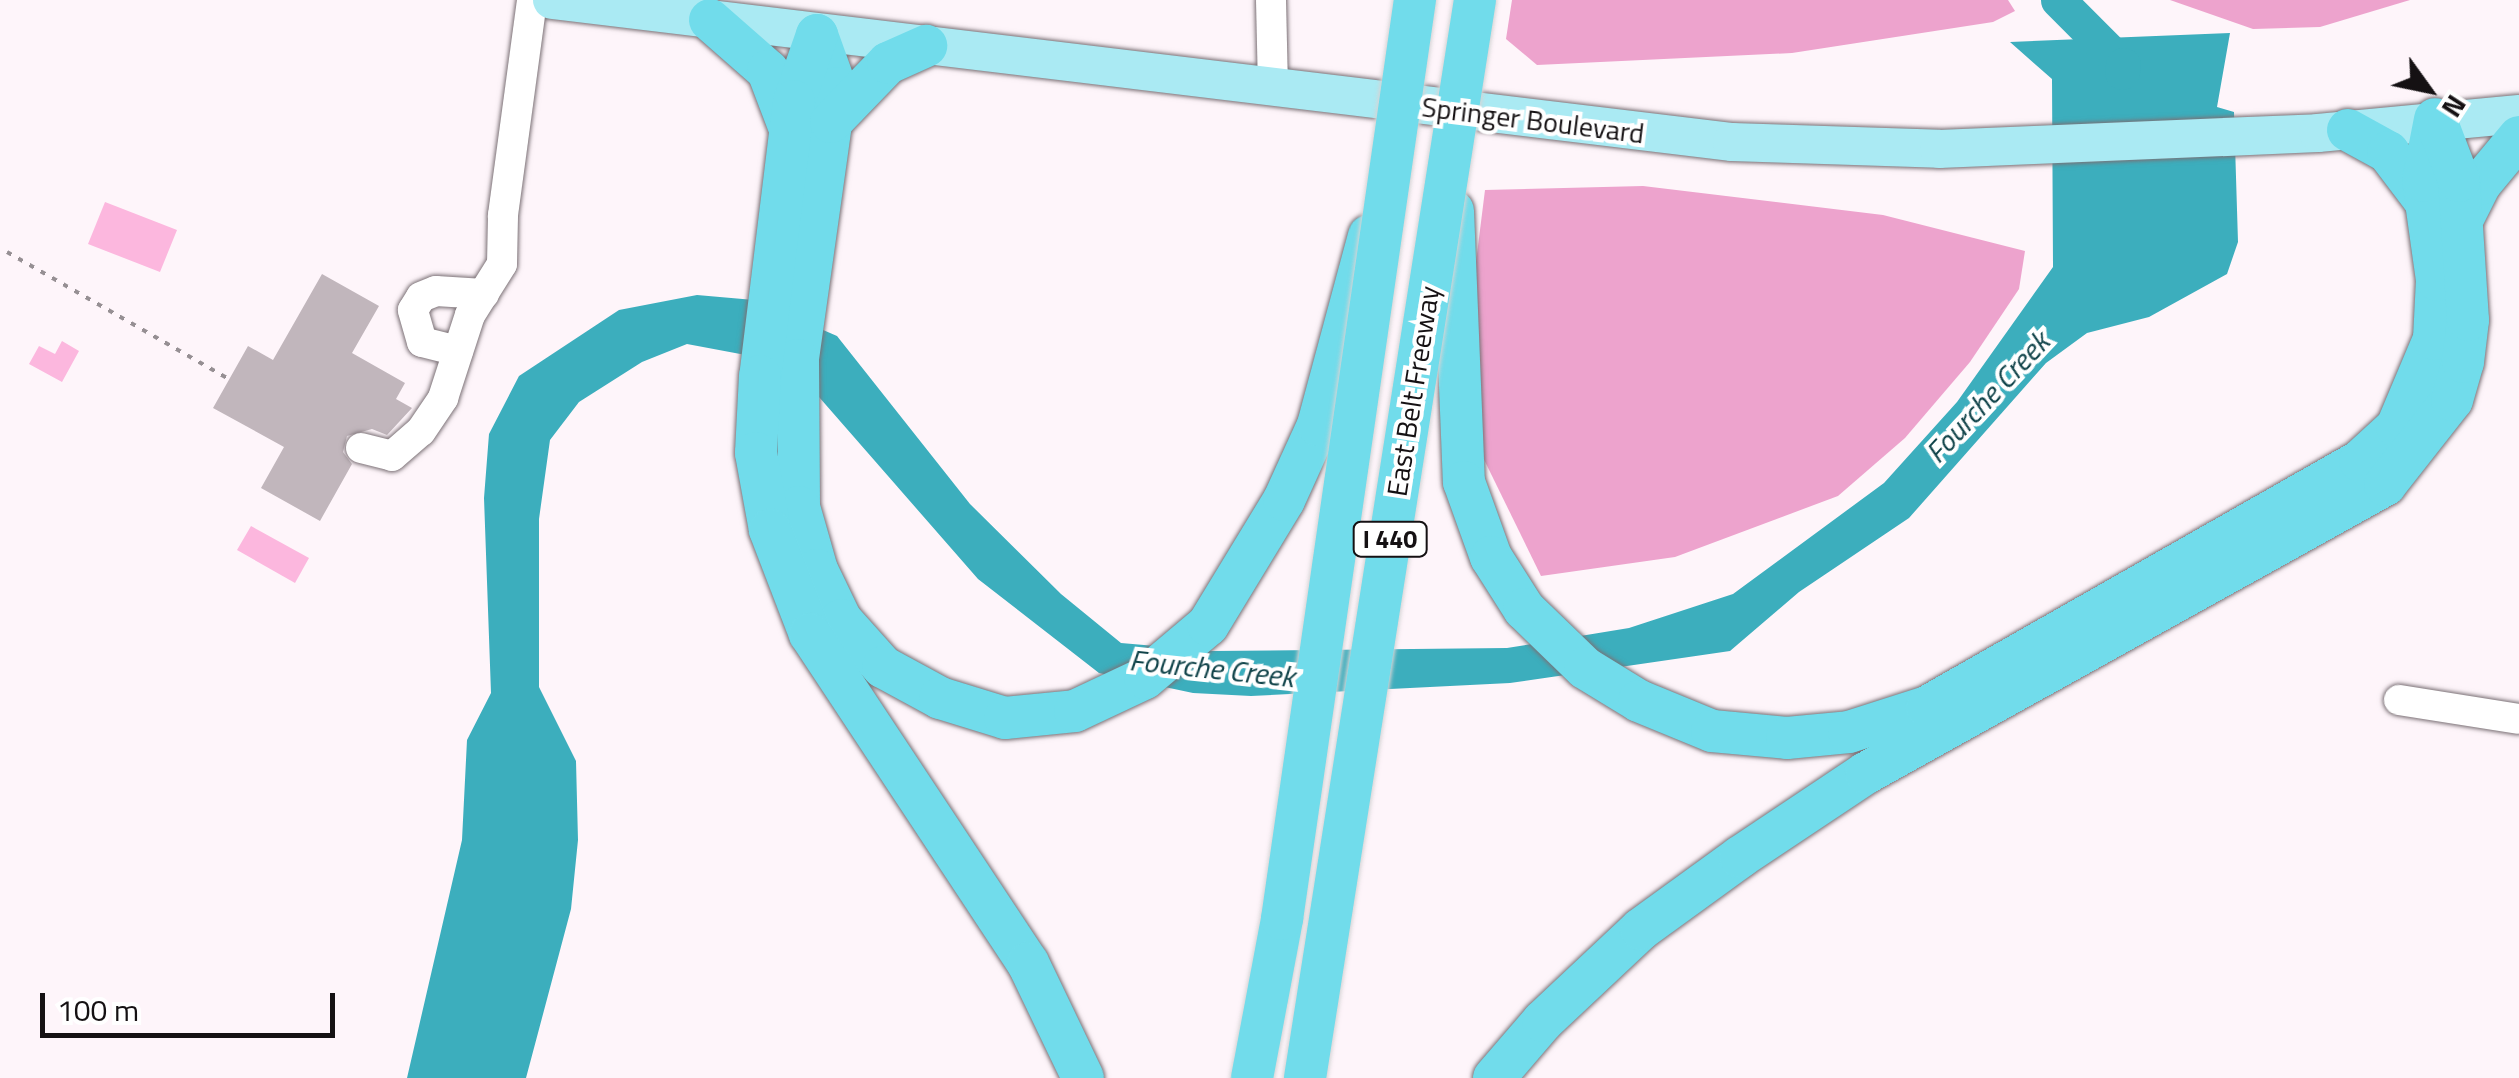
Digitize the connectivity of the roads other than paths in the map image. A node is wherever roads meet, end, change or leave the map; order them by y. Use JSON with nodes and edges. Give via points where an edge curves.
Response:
{"nodes":[{"id":1,"x":532,"y":0,"type":"edge"},
{"id":2,"x":552,"y":0,"type":"edge"},
{"id":3,"x":1271,"y":0,"type":"edge"},
{"id":4,"x":1415,"y":0,"type":"edge"},
{"id":5,"x":1475,"y":0,"type":"edge"},
{"id":6,"x":710,"y":20,"type":"junction"},
{"id":7,"x":817,"y":35,"type":"junction"},
{"id":8,"x":926,"y":46,"type":"junction"},
{"id":9,"x":1273,"y":88,"type":"junction"},
{"id":10,"x":2519,"y":114,"type":"edge"},
{"id":11,"x":2436,"y":119,"type":"junction"},
{"id":12,"x":811,"y":126,"type":"junction"},
{"id":13,"x":2333,"y":131,"type":"junction"},
{"id":14,"x":2519,"y":137,"type":"edge"},
{"id":15,"x":1397,"y":145,"type":"junction"},
{"id":16,"x":1453,"y":156,"type":"junction"},
{"id":17,"x":801,"y":200,"type":"junction"},
{"id":18,"x":2444,"y":211,"type":"junction"},
{"id":19,"x":484,"y":294,"type":"junction"},
{"id":20,"x":458,"y":351,"type":"junction"},
{"id":21,"x":2437,"y":390,"type":"junction"},
{"id":22,"x":362,"y":448,"type":"dead end"},
{"id":23,"x":2399,"y":700,"type":"dead end"},
{"id":24,"x":2519,"y":719,"type":"edge"},
{"id":25,"x":1082,"y":1078,"type":"edge"},
{"id":26,"x":1252,"y":1078,"type":"edge"},
{"id":27,"x":1305,"y":1078,"type":"edge"},
{"id":28,"x":1494,"y":1078,"type":"edge"}],
"edges":[{"from":1,"to":19,"type":"lane","via":[[502,264]]},
{"from":2,"to":6,"type":"main road","name":"Springer Boulevard"},
{"from":3,"to":9,"type":"lane"},
{"from":4,"to":15,"type":"highway","name":"East Belt Freeway","number":"I 440","bridge":true},
{"from":5,"to":16,"type":"highway","name":"East Belt Freeway","number":"I 440","bridge":true},
{"from":6,"to":7,"type":"main road","name":"Springer Boulevard"},
{"from":6,"to":12,"type":"highway","via":[[768,71]]},
{"from":7,"to":8,"type":"main road","name":"Springer Boulevard"},
{"from":7,"to":12,"type":"highway"},
{"from":8,"to":9,"type":"main road","name":"Springer Boulevard"},
{"from":8,"to":12,"type":"highway","via":[[888,62]]},
{"from":9,"to":13,"type":"main road","name":"Springer Boulevard","via":[[1732,142],[1939,148]]},
{"from":10,"to":11,"type":"main road","name":"Springer Boulevard"},
{"from":11,"to":13,"type":"main road","name":"Springer Boulevard"},
{"from":11,"to":18,"type":"highway","via":[[2459,181]]},
{"from":12,"to":17,"type":"highway"},
{"from":13,"to":18,"type":"highway","via":[[2388,152]]},
{"from":14,"to":18,"type":"highway","via":[[2480,184]]},
{"from":15,"to":17,"type":"highway","bridge":true,"via":[[1318,425],[1247,569],[1208,625],[1144,678],[1076,711],[1005,718],[940,698],[883,666],[841,620],[816,570],[800,507],[796,432]]},
{"from":15,"to":26,"type":"highway","name":"East Belt Freeway","number":"I 440","bridge":true,"via":[[1282,919]]},
{"from":16,"to":21,"type":"highway","bridge":true,"via":[[1464,482],[1491,556],[1524,609],[1586,668],[1639,701],[1712,731],[1787,738],[1834,734],[1927,707],[2360,461]]},
{"from":16,"to":27,"type":"highway","name":"East Belt Freeway","number":"I 440","bridge":true},
{"from":17,"to":25,"type":"highway","via":[[756,453],[770,530],[810,634],[1028,963]]},
{"from":18,"to":21,"type":"highway","via":[[2468,320]]},
{"from":19,"to":20,"type":"lane"},
{"from":19,"to":20,"type":"lane","via":[[436,292],[412,310],[422,342]]},
{"from":20,"to":22,"type":"lane","via":[[443,398],[421,431],[392,456]]},
{"from":21,"to":28,"type":"highway","via":[[2385,485],[1866,774],[1740,857],[1642,929],[1543,1021]]},
{"from":23,"to":24,"type":"lane"}]}
